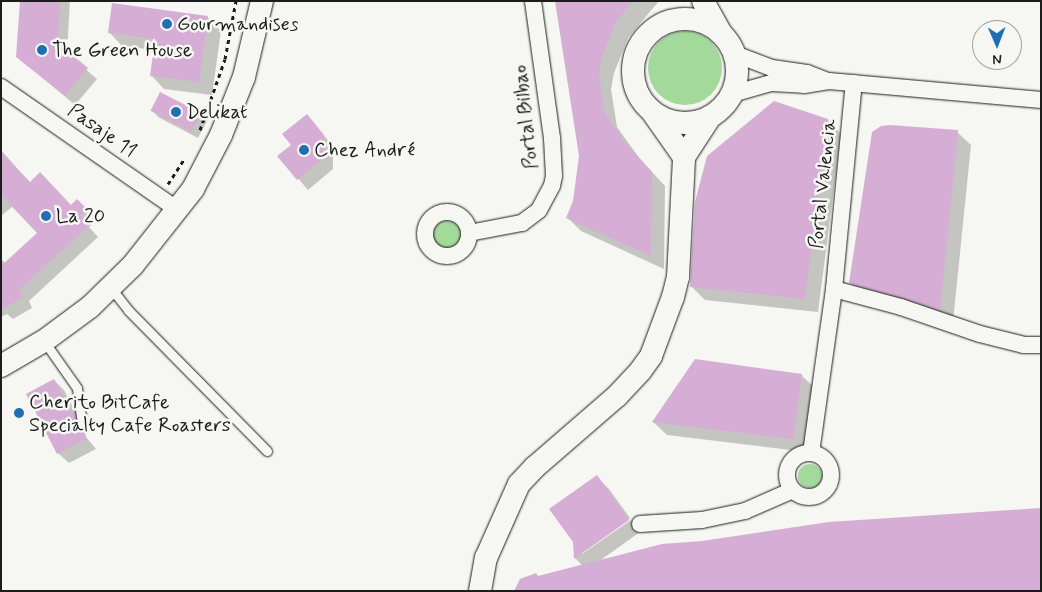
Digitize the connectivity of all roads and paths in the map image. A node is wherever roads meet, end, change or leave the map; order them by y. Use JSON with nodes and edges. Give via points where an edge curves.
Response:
{"nodes":[{"id":1,"x":262,"y":1,"type":"edge"},
{"id":2,"x":533,"y":1,"type":"edge"},
{"id":3,"x":672,"y":1,"type":"edge"},
{"id":4,"x":704,"y":1,"type":"edge"},
{"id":5,"x":657,"y":27,"type":"junction"},
{"id":6,"x":721,"y":34,"type":"junction"},
{"id":7,"x":734,"y":54,"type":"junction"},
{"id":8,"x":829,"y":81,"type":"junction"},
{"id":9,"x":854,"y":84,"type":"junction"},
{"id":10,"x":1,"y":87,"type":"edge"},
{"id":11,"x":732,"y":94,"type":"junction"},
{"id":12,"x":1041,"y":100,"type":"edge"},
{"id":13,"x":653,"y":113,"type":"junction"},
{"id":14,"x":710,"y":117,"type":"junction"},
{"id":15,"x":684,"y":157,"type":"junction"},
{"id":16,"x":178,"y":210,"type":"junction"},
{"id":17,"x":469,"y":233,"type":"dead end"},
{"id":18,"x":111,"y":288,"type":"junction"},
{"id":19,"x":834,"y":289,"type":"junction"},
{"id":20,"x":44,"y":340,"type":"junction"},
{"id":21,"x":1041,"y":345,"type":"edge"},
{"id":22,"x":1,"y":366,"type":"edge"},
{"id":23,"x":82,"y":426,"type":"dead end"},
{"id":24,"x":267,"y":451,"type":"dead end"},
{"id":25,"x":811,"y":453,"type":"junction"},
{"id":26,"x":793,"y":490,"type":"junction"},
{"id":27,"x":640,"y":524,"type":"dead end"},
{"id":28,"x":480,"y":591,"type":"edge"}],
"edges":[{"from":1,"to":16,"type":"street","via":[[253,46],[234,104],[209,161]]},
{"from":2,"to":17,"type":"street","name":"Portal Bilbao","via":[[552,138],[552,186],[539,210],[522,222]]},
{"from":3,"to":5,"type":"street"},
{"from":4,"to":6,"type":"street"},
{"from":5,"to":6,"type":"street","via":[[686,19],[709,24]]},
{"from":5,"to":13,"type":"street","via":[[640,43],[632,65],[635,88]]},
{"from":6,"to":7,"type":"street"},
{"from":7,"to":8,"type":"street","via":[[772,68],[807,72]]},
{"from":7,"to":11,"type":"street","via":[[737,78]]},
{"from":8,"to":9,"type":"street"},
{"from":8,"to":11,"type":"street","via":[[804,85],[765,84]]},
{"from":9,"to":12,"type":"street"},
{"from":9,"to":19,"type":"street","name":"Portal Valencia"},
{"from":10,"to":16,"type":"street","name":"Pasaje 11"},
{"from":11,"to":14,"type":"street"},
{"from":13,"to":14,"type":"street","via":[[668,121],[685,123]]},
{"from":13,"to":15,"type":"street"},
{"from":14,"to":15,"type":"street"},
{"from":15,"to":28,"type":"street","via":[[678,277],[674,297],[654,349],[641,370],[617,396],[519,484],[486,558]]},
{"from":16,"to":18,"type":"street"},
{"from":18,"to":20,"type":"street"},
{"from":18,"to":24,"type":"lane","via":[[128,310]]},
{"from":19,"to":21,"type":"street","via":[[980,334],[1024,345]]},
{"from":19,"to":25,"type":"street","name":"Portal Valencia"},
{"from":20,"to":22,"type":"street"},
{"from":20,"to":23,"type":"lane","via":[[77,388]]},
{"from":25,"to":26,"type":"street","via":[[797,456],[788,467],[788,482]]},
{"from":25,"to":26,"type":"street","via":[[818,454],[830,464],[829,486],[817,496],[810,497]]},
{"from":26,"to":27,"type":"street","via":[[745,511],[702,520]]}]}
